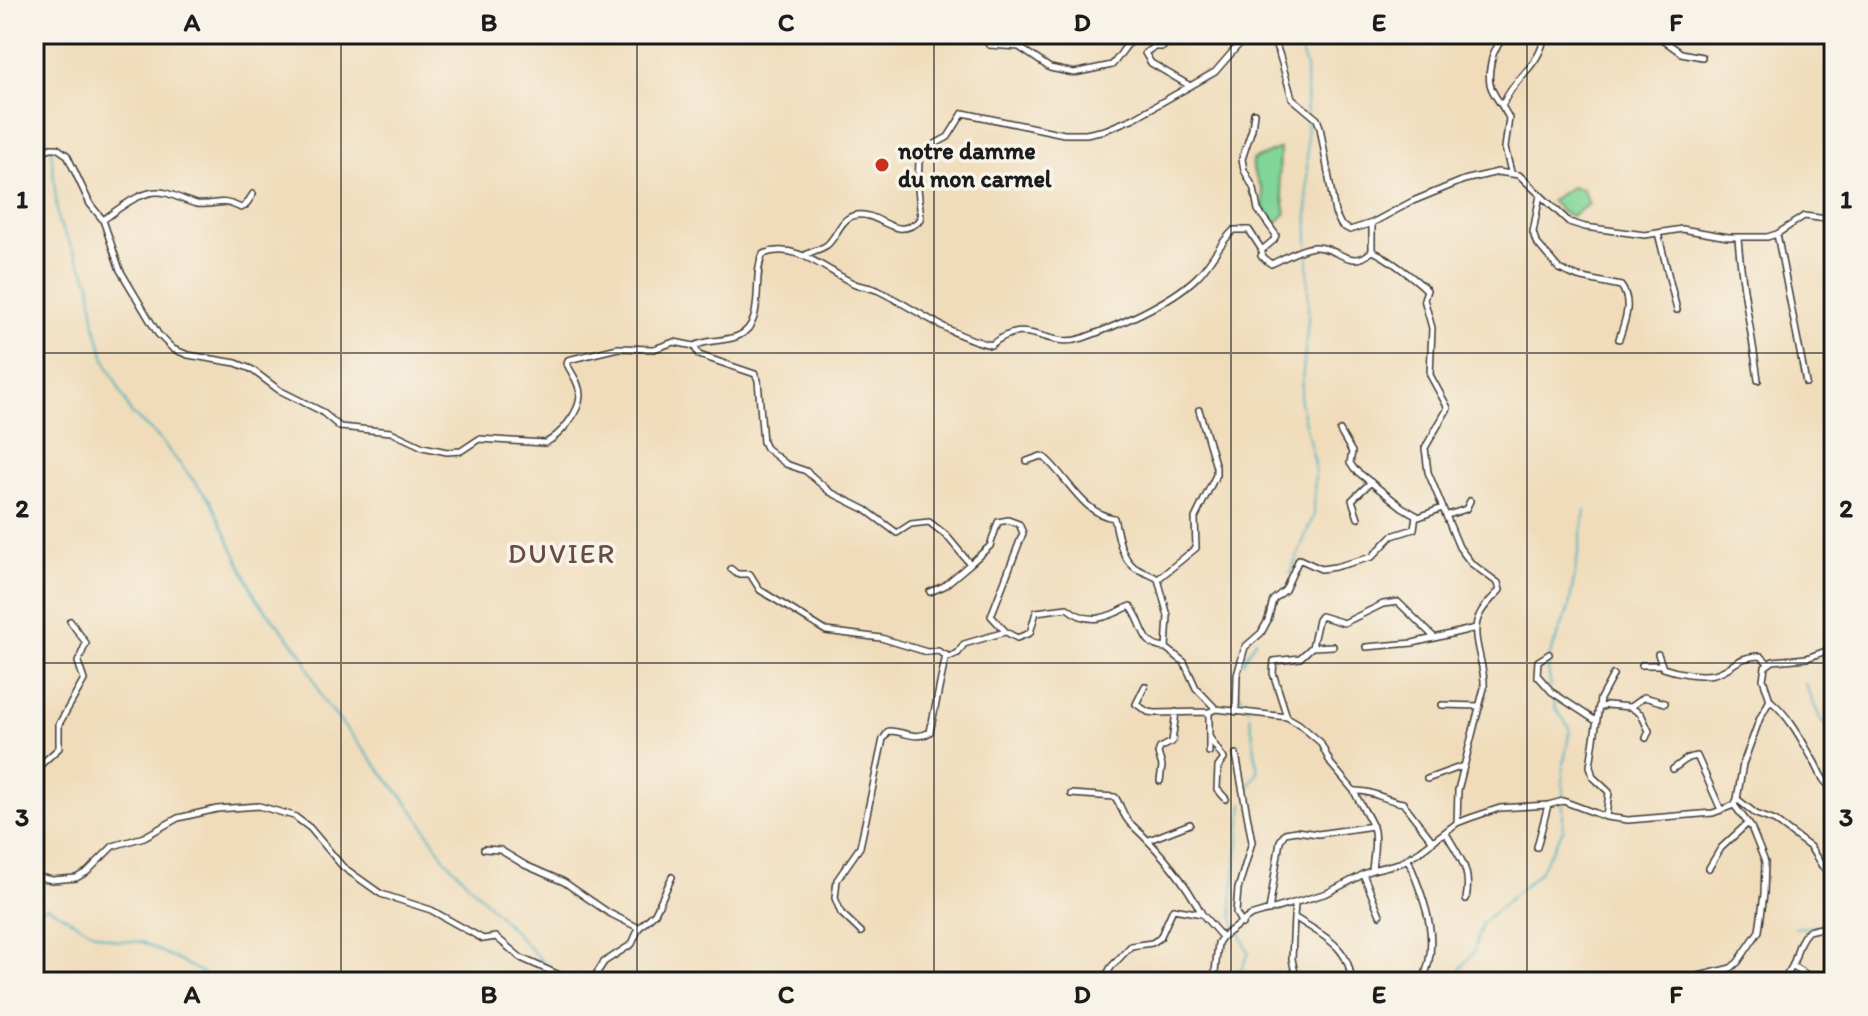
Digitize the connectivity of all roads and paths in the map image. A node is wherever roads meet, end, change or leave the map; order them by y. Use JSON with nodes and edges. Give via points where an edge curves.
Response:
{"nodes":[{"id":1,"x":981,"y":34,"type":"edge"},
{"id":2,"x":1248,"y":34,"type":"edge"},
{"id":3,"x":1270,"y":34,"type":"edge"},
{"id":4,"x":1501,"y":34,"type":"edge"},
{"id":5,"x":1545,"y":34,"type":"edge"},
{"id":6,"x":1597,"y":34,"type":"edge"},
{"id":7,"x":1618,"y":34,"type":"edge"},
{"id":8,"x":1655,"y":34,"type":"edge"},
{"id":9,"x":1702,"y":57,"type":"dead end"},
{"id":10,"x":1190,"y":86,"type":"junction"},
{"id":11,"x":1502,"y":106,"type":"junction"},
{"id":12,"x":1254,"y":113,"type":"dead end"},
{"id":13,"x":34,"y":160,"type":"edge"},
{"id":14,"x":1511,"y":172,"type":"junction"},
{"id":15,"x":253,"y":194,"type":"dead end"},
{"id":16,"x":1540,"y":194,"type":"junction"},
{"id":17,"x":103,"y":220,"type":"junction"},
{"id":18,"x":1834,"y":220,"type":"edge"},
{"id":19,"x":1372,"y":223,"type":"junction"},
{"id":20,"x":1658,"y":233,"type":"junction"},
{"id":21,"x":1777,"y":234,"type":"junction"},
{"id":22,"x":1738,"y":237,"type":"junction"},
{"id":23,"x":1262,"y":250,"type":"junction"},
{"id":24,"x":1372,"y":251,"type":"junction"},
{"id":25,"x":804,"y":256,"type":"junction"},
{"id":26,"x":1677,"y":310,"type":"dead end"},
{"id":27,"x":1619,"y":339,"type":"dead end"},
{"id":28,"x":694,"y":346,"type":"junction"},
{"id":29,"x":1758,"y":380,"type":"dead end"},
{"id":30,"x":1806,"y":383,"type":"dead end"},
{"id":31,"x":1199,"y":410,"type":"dead end"},
{"id":32,"x":1340,"y":431,"type":"dead end"},
{"id":33,"x":1027,"y":461,"type":"dead end"},
{"id":34,"x":1371,"y":482,"type":"junction"},
{"id":35,"x":1470,"y":501,"type":"dead end"},
{"id":36,"x":1442,"y":508,"type":"junction"},
{"id":37,"x":1416,"y":515,"type":"junction"},
{"id":38,"x":1448,"y":515,"type":"junction"},
{"id":39,"x":1358,"y":518,"type":"dead end"},
{"id":40,"x":970,"y":564,"type":"junction"},
{"id":41,"x":731,"y":569,"type":"dead end"},
{"id":42,"x":1158,"y":579,"type":"junction"},
{"id":43,"x":930,"y":592,"type":"dead end"},
{"id":44,"x":70,"y":621,"type":"dead end"},
{"id":45,"x":1476,"y":628,"type":"junction"},
{"id":46,"x":1006,"y":632,"type":"junction"},
{"id":47,"x":1435,"y":638,"type":"junction"},
{"id":48,"x":1333,"y":646,"type":"dead end"},
{"id":49,"x":1312,"y":647,"type":"junction"},
{"id":50,"x":1366,"y":647,"type":"dead end"},
{"id":51,"x":1166,"y":648,"type":"junction"},
{"id":52,"x":1834,"y":648,"type":"edge"},
{"id":53,"x":1549,"y":654,"type":"dead end"},
{"id":54,"x":1658,"y":654,"type":"dead end"},
{"id":55,"x":946,"y":655,"type":"junction"},
{"id":56,"x":1769,"y":664,"type":"junction"},
{"id":57,"x":1642,"y":665,"type":"dead end"},
{"id":58,"x":1660,"y":665,"type":"junction"},
{"id":59,"x":1613,"y":675,"type":"dead end"},
{"id":60,"x":1145,"y":686,"type":"dead end"},
{"id":61,"x":1770,"y":700,"type":"junction"},
{"id":62,"x":1665,"y":703,"type":"dead end"},
{"id":63,"x":1442,"y":705,"type":"dead end"},
{"id":64,"x":1480,"y":706,"type":"junction"},
{"id":65,"x":1630,"y":707,"type":"junction"},
{"id":66,"x":1599,"y":708,"type":"junction"},
{"id":67,"x":1213,"y":710,"type":"junction"},
{"id":68,"x":1176,"y":712,"type":"junction"},
{"id":69,"x":1239,"y":713,"type":"junction"},
{"id":70,"x":1287,"y":717,"type":"junction"},
{"id":71,"x":1597,"y":721,"type":"junction"},
{"id":72,"x":1210,"y":738,"type":"junction"},
{"id":73,"x":1646,"y":738,"type":"dead end"},
{"id":74,"x":1209,"y":752,"type":"dead end"},
{"id":75,"x":1236,"y":754,"type":"dead end"},
{"id":76,"x":1463,"y":765,"type":"junction"},
{"id":77,"x":1673,"y":769,"type":"dead end"},
{"id":78,"x":34,"y":771,"type":"edge"},
{"id":79,"x":1427,"y":779,"type":"dead end"},
{"id":80,"x":1160,"y":781,"type":"dead end"},
{"id":81,"x":1834,"y":790,"type":"edge"},
{"id":82,"x":1354,"y":791,"type":"junction"},
{"id":83,"x":1071,"y":794,"type":"dead end"},
{"id":84,"x":1226,"y":799,"type":"dead end"},
{"id":85,"x":1735,"y":802,"type":"junction"},
{"id":86,"x":1548,"y":805,"type":"junction"},
{"id":87,"x":1721,"y":810,"type":"junction"},
{"id":88,"x":1606,"y":817,"type":"junction"},
{"id":89,"x":1457,"y":823,"type":"junction"},
{"id":90,"x":1748,"y":823,"type":"junction"},
{"id":91,"x":1190,"y":824,"type":"dead end"},
{"id":92,"x":1373,"y":826,"type":"junction"},
{"id":93,"x":1446,"y":833,"type":"junction"},
{"id":94,"x":1149,"y":840,"type":"junction"},
{"id":95,"x":1433,"y":842,"type":"junction"},
{"id":96,"x":1537,"y":847,"type":"dead end"},
{"id":97,"x":484,"y":849,"type":"dead end"},
{"id":98,"x":1408,"y":859,"type":"junction"},
{"id":99,"x":1709,"y":868,"type":"dead end"},
{"id":100,"x":1372,"y":870,"type":"junction"},
{"id":101,"x":1363,"y":874,"type":"junction"},
{"id":102,"x":34,"y":876,"type":"edge"},
{"id":103,"x":672,"y":877,"type":"dead end"},
{"id":104,"x":1834,"y":878,"type":"edge"},
{"id":105,"x":1466,"y":899,"type":"dead end"},
{"id":106,"x":1295,"y":904,"type":"junction"},
{"id":107,"x":1269,"y":911,"type":"junction"},
{"id":108,"x":1202,"y":914,"type":"junction"},
{"id":109,"x":1380,"y":915,"type":"dead end"},
{"id":110,"x":1294,"y":917,"type":"junction"},
{"id":111,"x":1241,"y":925,"type":"junction"},
{"id":112,"x":1834,"y":925,"type":"edge"},
{"id":113,"x":639,"y":928,"type":"junction"},
{"id":114,"x":861,"y":932,"type":"dead end"},
{"id":115,"x":1222,"y":937,"type":"junction"},
{"id":116,"x":1794,"y":967,"type":"junction"},
{"id":117,"x":575,"y":982,"type":"edge"},
{"id":118,"x":591,"y":982,"type":"edge"},
{"id":119,"x":1103,"y":982,"type":"edge"},
{"id":120,"x":1214,"y":982,"type":"edge"},
{"id":121,"x":1297,"y":982,"type":"edge"},
{"id":122,"x":1351,"y":982,"type":"edge"},
{"id":123,"x":1422,"y":982,"type":"edge"},
{"id":124,"x":1688,"y":982,"type":"edge"},
{"id":125,"x":1779,"y":982,"type":"edge"},
{"id":126,"x":1819,"y":982,"type":"edge"}],
"edges":[{"from":1,"to":10,"type":"street","via":[[989,45],[1019,47],[1050,68],[1074,73],[1112,65],[1132,39],[1151,38],[1163,47],[1145,53],[1151,63]]},
{"from":2,"to":10,"type":"street","via":[[1215,72]]},
{"from":3,"to":19,"type":"street","via":[[1292,98],[1317,119],[1338,220],[1350,230]]},
{"from":4,"to":11,"type":"street","via":[[1488,84]]},
{"from":5,"to":11,"type":"street","via":[[1539,56],[1511,86]]},
{"from":6,"to":7,"type":"street"},
{"from":8,"to":9,"type":"street","via":[[1681,53]]},
{"from":10,"to":25,"type":"street","via":[[1134,118],[1086,134],[963,113],[948,137],[919,161],[921,219],[916,224],[891,226],[858,214],[844,222],[824,248]]},
{"from":11,"to":14,"type":"street","via":[[1509,118],[1505,148]]},
{"from":12,"to":23,"type":"street","via":[[1242,159],[1258,210],[1275,232]]},
{"from":13,"to":17,"type":"street","via":[[51,148],[67,155]]},
{"from":14,"to":16,"type":"street"},
{"from":14,"to":19,"type":"street","via":[[1464,180]]},
{"from":15,"to":17,"type":"street","via":[[241,208],[152,192]]},
{"from":16,"to":20,"type":"street","via":[[1577,225]]},
{"from":16,"to":27,"type":"street","via":[[1533,232],[1559,269],[1625,290],[1626,319]]},
{"from":17,"to":28,"type":"street","via":[[120,270],[158,334],[173,349],[251,369],[340,427],[391,432],[437,451],[461,451],[479,439],[545,443],[554,438],[580,398],[567,364],[574,356],[618,348],[654,349],[674,342]]},
{"from":18,"to":21,"type":"street","via":[[1804,216]]},
{"from":19,"to":24,"type":"street"},
{"from":20,"to":22,"type":"street","via":[[1694,229]]},
{"from":20,"to":26,"type":"street"},
{"from":21,"to":22,"type":"street"},
{"from":21,"to":30,"type":"street"},
{"from":22,"to":29,"type":"street"},
{"from":23,"to":24,"type":"street","via":[[1261,256],[1271,264],[1314,247],[1356,260]]},
{"from":23,"to":25,"type":"street","via":[[1249,230],[1234,230],[1186,286],[1119,324],[1063,341],[1011,332],[991,345],[933,322]]},
{"from":24,"to":36,"type":"street","via":[[1427,290],[1430,375],[1448,408],[1425,448],[1425,458]]},
{"from":25,"to":28,"type":"street","via":[[763,254],[749,328]]},
{"from":28,"to":40,"type":"street","via":[[699,355],[755,374],[763,442],[786,464],[806,471],[897,533],[929,522]]},
{"from":31,"to":42,"type":"street","via":[[1216,475],[1195,518],[1196,548]]},
{"from":32,"to":34,"type":"street","via":[[1352,452],[1351,466]]},
{"from":33,"to":42,"type":"street","via":[[1045,458],[1089,507],[1104,518],[1114,518],[1129,561]]},
{"from":34,"to":37,"type":"street"},
{"from":34,"to":39,"type":"street","via":[[1352,500]]},
{"from":35,"to":38,"type":"street","via":[[1466,509]]},
{"from":36,"to":37,"type":"street"},
{"from":36,"to":38,"type":"street"},
{"from":37,"to":69,"type":"street","via":[[1414,529],[1392,536],[1372,557],[1321,569],[1299,559],[1285,590],[1273,600],[1261,633],[1245,647],[1235,686]]},
{"from":38,"to":45,"type":"street","via":[[1459,547],[1500,590],[1481,612]]},
{"from":40,"to":43,"type":"street"},
{"from":40,"to":46,"type":"street","via":[[990,546],[1000,521],[1022,526],[991,616]]},
{"from":41,"to":55,"type":"street","via":[[750,574],[760,590],[826,631]]},
{"from":42,"to":51,"type":"street","via":[[1168,616]]},
{"from":44,"to":78,"type":"street","via":[[86,643],[78,662],[84,680],[59,724],[59,748]]},
{"from":45,"to":47,"type":"street"},
{"from":45,"to":64,"type":"street","via":[[1485,677]]},
{"from":46,"to":51,"type":"street","via":[[1017,638],[1030,633],[1036,612],[1042,609],[1067,608],[1079,618],[1113,615],[1130,606],[1152,646]]},
{"from":46,"to":55,"type":"street"},
{"from":47,"to":49,"type":"street","via":[[1398,602],[1344,623],[1321,616]]},
{"from":47,"to":50,"type":"street"},
{"from":48,"to":49,"type":"street"},
{"from":49,"to":70,"type":"street","via":[[1300,658],[1273,663]]},
{"from":51,"to":67,"type":"street","via":[[1184,662]]},
{"from":52,"to":56,"type":"street"},
{"from":53,"to":71,"type":"street","via":[[1538,661],[1537,675],[1552,692]]},
{"from":54,"to":58,"type":"street"},
{"from":55,"to":114,"type":"street","via":[[930,732],[910,737],[893,731],[883,739],[860,847],[837,880],[835,898],[841,913]]},
{"from":56,"to":58,"type":"street","via":[[1761,656],[1739,658],[1713,674],[1672,672]]},
{"from":56,"to":61,"type":"street","via":[[1763,673]]},
{"from":57,"to":58,"type":"street"},
{"from":59,"to":66,"type":"street"},
{"from":60,"to":68,"type":"street","via":[[1139,708]]},
{"from":61,"to":81,"type":"street","via":[[1785,713],[1823,782]]},
{"from":61,"to":85,"type":"street","via":[[1743,764]]},
{"from":62,"to":65,"type":"street","via":[[1644,697]]},
{"from":63,"to":64,"type":"street"},
{"from":64,"to":76,"type":"street"},
{"from":65,"to":66,"type":"street"},
{"from":65,"to":73,"type":"street","via":[[1641,714],[1649,731]]},
{"from":66,"to":71,"type":"street"},
{"from":67,"to":68,"type":"street"},
{"from":67,"to":69,"type":"street"},
{"from":67,"to":72,"type":"street"},
{"from":68,"to":80,"type":"street","via":[[1172,742],[1158,753]]},
{"from":69,"to":70,"type":"street"},
{"from":70,"to":82,"type":"street","via":[[1320,742]]},
{"from":71,"to":88,"type":"street","via":[[1590,766],[1593,777],[1609,792]]},
{"from":72,"to":74,"type":"street"},
{"from":72,"to":84,"type":"street","via":[[1224,759],[1218,767],[1217,789]]},
{"from":75,"to":111,"type":"street","via":[[1252,842],[1238,889]]},
{"from":76,"to":79,"type":"street"},
{"from":76,"to":89,"type":"street"},
{"from":77,"to":87,"type":"street","via":[[1697,756]]},
{"from":82,"to":92,"type":"street"},
{"from":82,"to":95,"type":"street","via":[[1403,803]]},
{"from":83,"to":94,"type":"street","via":[[1115,797],[1129,824]]},
{"from":85,"to":87,"type":"street"},
{"from":85,"to":90,"type":"street"},
{"from":85,"to":104,"type":"street","via":[[1775,821],[1810,847]]},
{"from":86,"to":88,"type":"street","via":[[1563,801]]},
{"from":86,"to":89,"type":"street","via":[[1500,808]]},
{"from":86,"to":96,"type":"street"},
{"from":87,"to":88,"type":"street","via":[[1659,818]]},
{"from":89,"to":93,"type":"street"},
{"from":90,"to":99,"type":"street","via":[[1721,848]]},
{"from":90,"to":124,"type":"street","via":[[1765,862],[1759,931],[1731,968]]},
{"from":91,"to":94,"type":"street"},
{"from":92,"to":100,"type":"street"},
{"from":92,"to":107,"type":"street","via":[[1285,833]]},
{"from":93,"to":95,"type":"street"},
{"from":93,"to":105,"type":"street","via":[[1468,876]]},
{"from":94,"to":108,"type":"street"},
{"from":95,"to":98,"type":"street"},
{"from":97,"to":113,"type":"street","via":[[500,850],[564,882]]},
{"from":98,"to":100,"type":"street"},
{"from":98,"to":123,"type":"street","via":[[1432,935]]},
{"from":100,"to":101,"type":"street"},
{"from":101,"to":106,"type":"street"},
{"from":101,"to":109,"type":"street"},
{"from":102,"to":117,"type":"street","via":[[76,878],[113,846],[178,818],[259,806],[294,816],[343,867],[381,894],[431,910],[483,939],[496,937],[521,958]]},
{"from":103,"to":113,"type":"street","via":[[655,913]]},
{"from":106,"to":107,"type":"street"},
{"from":106,"to":110,"type":"street"},
{"from":107,"to":111,"type":"street","via":[[1250,916]]},
{"from":108,"to":115,"type":"street"},
{"from":108,"to":119,"type":"street","via":[[1173,909],[1160,938],[1131,946]]},
{"from":110,"to":121,"type":"street"},
{"from":110,"to":122,"type":"street","via":[[1330,938],[1348,965]]},
{"from":111,"to":115,"type":"street"},
{"from":112,"to":116,"type":"street","via":[[1808,931],[1798,944]]},
{"from":113,"to":118,"type":"street","via":[[628,948],[604,962]]},
{"from":115,"to":120,"type":"street"},
{"from":116,"to":125,"type":"street"},
{"from":116,"to":126,"type":"street"}]}
